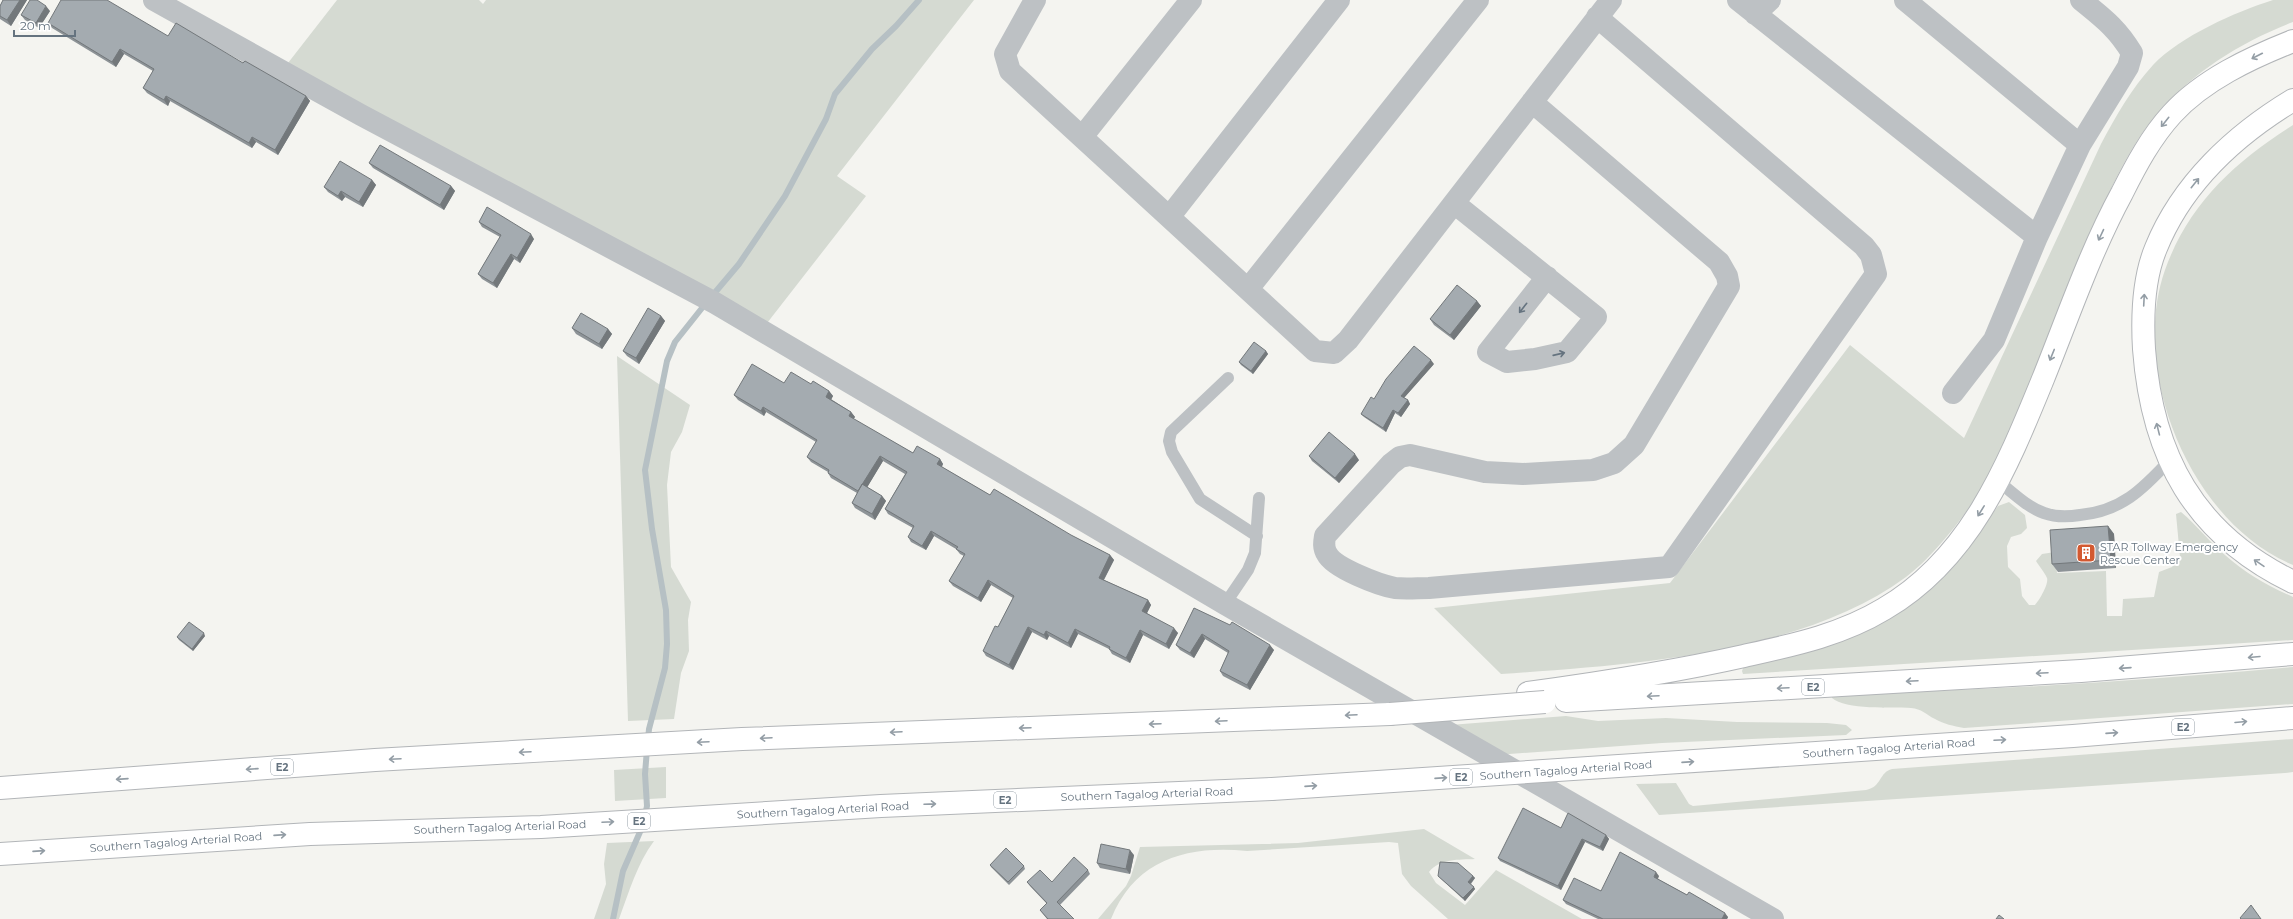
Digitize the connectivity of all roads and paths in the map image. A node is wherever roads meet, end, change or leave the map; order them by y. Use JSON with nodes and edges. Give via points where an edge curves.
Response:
{"nodes":[{"id":1,"x":154,"y":0,"type":"edge"},
{"id":2,"x":1035,"y":0,"type":"edge"},
{"id":3,"x":1191,"y":0,"type":"edge"},
{"id":4,"x":1339,"y":0,"type":"edge"},
{"id":5,"x":1478,"y":0,"type":"edge"},
{"id":6,"x":1738,"y":0,"type":"edge"},
{"id":7,"x":1906,"y":0,"type":"edge"},
{"id":8,"x":2081,"y":0,"type":"edge"},
{"id":9,"x":1762,"y":7,"type":"edge"},
{"id":10,"x":1604,"y":8,"type":"edge"},
{"id":11,"x":2293,"y":42,"type":"edge"},
{"id":12,"x":2293,"y":100,"type":"edge"},
{"id":13,"x":1532,"y":102,"type":"junction"},
{"id":14,"x":1082,"y":137,"type":"junction"},
{"id":15,"x":2080,"y":145,"type":"junction"},
{"id":16,"x":1454,"y":203,"type":"junction"},
{"id":17,"x":1170,"y":216,"type":"junction"},
{"id":18,"x":2037,"y":237,"type":"junction"},
{"id":19,"x":1547,"y":277,"type":"junction"},
{"id":20,"x":1248,"y":289,"type":"junction"},
{"id":21,"x":1228,"y":378,"type":"dead end"},
{"id":22,"x":1953,"y":393,"type":"dead end"},
{"id":23,"x":2169,"y":461,"type":"junction"},
{"id":24,"x":1998,"y":481,"type":"junction"},
{"id":25,"x":1259,"y":498,"type":"dead end"},
{"id":26,"x":1257,"y":536,"type":"junction"},
{"id":27,"x":2293,"y":582,"type":"edge"},
{"id":28,"x":1225,"y":604,"type":"junction"},
{"id":29,"x":2293,"y":654,"type":"edge"},
{"id":30,"x":1536,"y":698,"type":"junction"},
{"id":31,"x":2293,"y":718,"type":"edge"},
{"id":32,"x":0,"y":788,"type":"edge"},
{"id":33,"x":0,"y":854,"type":"edge"},
{"id":34,"x":1772,"y":919,"type":"edge"}],
"edges":[{"from":1,"to":28,"type":"street","via":[[361,115],[706,298]]},
{"from":2,"to":14,"type":"street","via":[[1005,54],[1010,71]]},
{"from":3,"to":14,"type":"street"},
{"from":4,"to":17,"type":"street"},
{"from":5,"to":20,"type":"street"},
{"from":6,"to":9,"type":"street"},
{"from":7,"to":15,"type":"street"},
{"from":8,"to":15,"type":"street","via":[[2115,28],[2132,53],[2128,67]]},
{"from":9,"to":18,"type":"street"},
{"from":10,"to":13,"type":"street"},
{"from":10,"to":13,"type":"street","via":[[1864,246],[1871,255],[1876,274],[1669,567],[1429,588],[1395,588],[1374,582],[1334,562],[1327,554],[1325,536],[1391,464],[1400,457],[1410,455],[1485,472],[1523,474],[1592,470],[1614,463],[1634,445],[1729,286],[1719,262]]},
{"from":11,"to":24,"type":"highway","one_way":true,"via":[[2262,53],[2232,69],[2193,95],[2171,114],[2157,132],[2135,168],[2095,249],[2023,428]]},
{"from":23,"to":12,"type":"highway","one_way":true,"via":[[2154,414],[2143,335],[2147,279],[2155,249],[2177,206],[2196,180],[2242,136]]},
{"from":13,"to":16,"type":"street"},
{"from":14,"to":17,"type":"street"},
{"from":15,"to":18,"type":"street"},
{"from":16,"to":19,"type":"street"},
{"from":16,"to":20,"type":"street","via":[[1348,340],[1334,353],[1315,351]]},
{"from":17,"to":20,"type":"street"},
{"from":18,"to":22,"type":"street","via":[[1994,340]]},
{"from":19,"to":19,"type":"street","one_way":true,"via":[[1508,327],[1488,352],[1506,362],[1567,352],[1596,317]]},
{"from":21,"to":26,"type":"lane","via":[[1171,432],[1169,441],[1172,452],[1200,499]]},
{"from":23,"to":24,"type":"lane","via":[[2149,483],[2114,508],[2066,517],[2044,513],[2026,503]]},
{"from":27,"to":23,"type":"highway","one_way":true,"via":[[2262,566],[2228,539],[2193,502]]},
{"from":24,"to":30,"type":"highway","one_way":true,"via":[[1971,527],[1951,554],[1933,572],[1884,610],[1802,643]]},
{"from":25,"to":26,"type":"lane"},
{"from":26,"to":28,"type":"lane","via":[[1255,553],[1248,570]]},
{"from":28,"to":34,"type":"street"},
{"from":29,"to":30,"type":"highway","number":"E2","one_way":true,"via":[[2081,671]]},
{"from":30,"to":32,"type":"highway","number":"E2","one_way":true,"bridge":true,"via":[[1390,714],[742,739],[375,760]]},
{"from":33,"to":31,"type":"highway","name":"Southern Tagalog Arterial Road","number":"E2","one_way":true,"bridge":true,"via":[[310,834],[541,826],[889,805],[1272,789]]}]}
